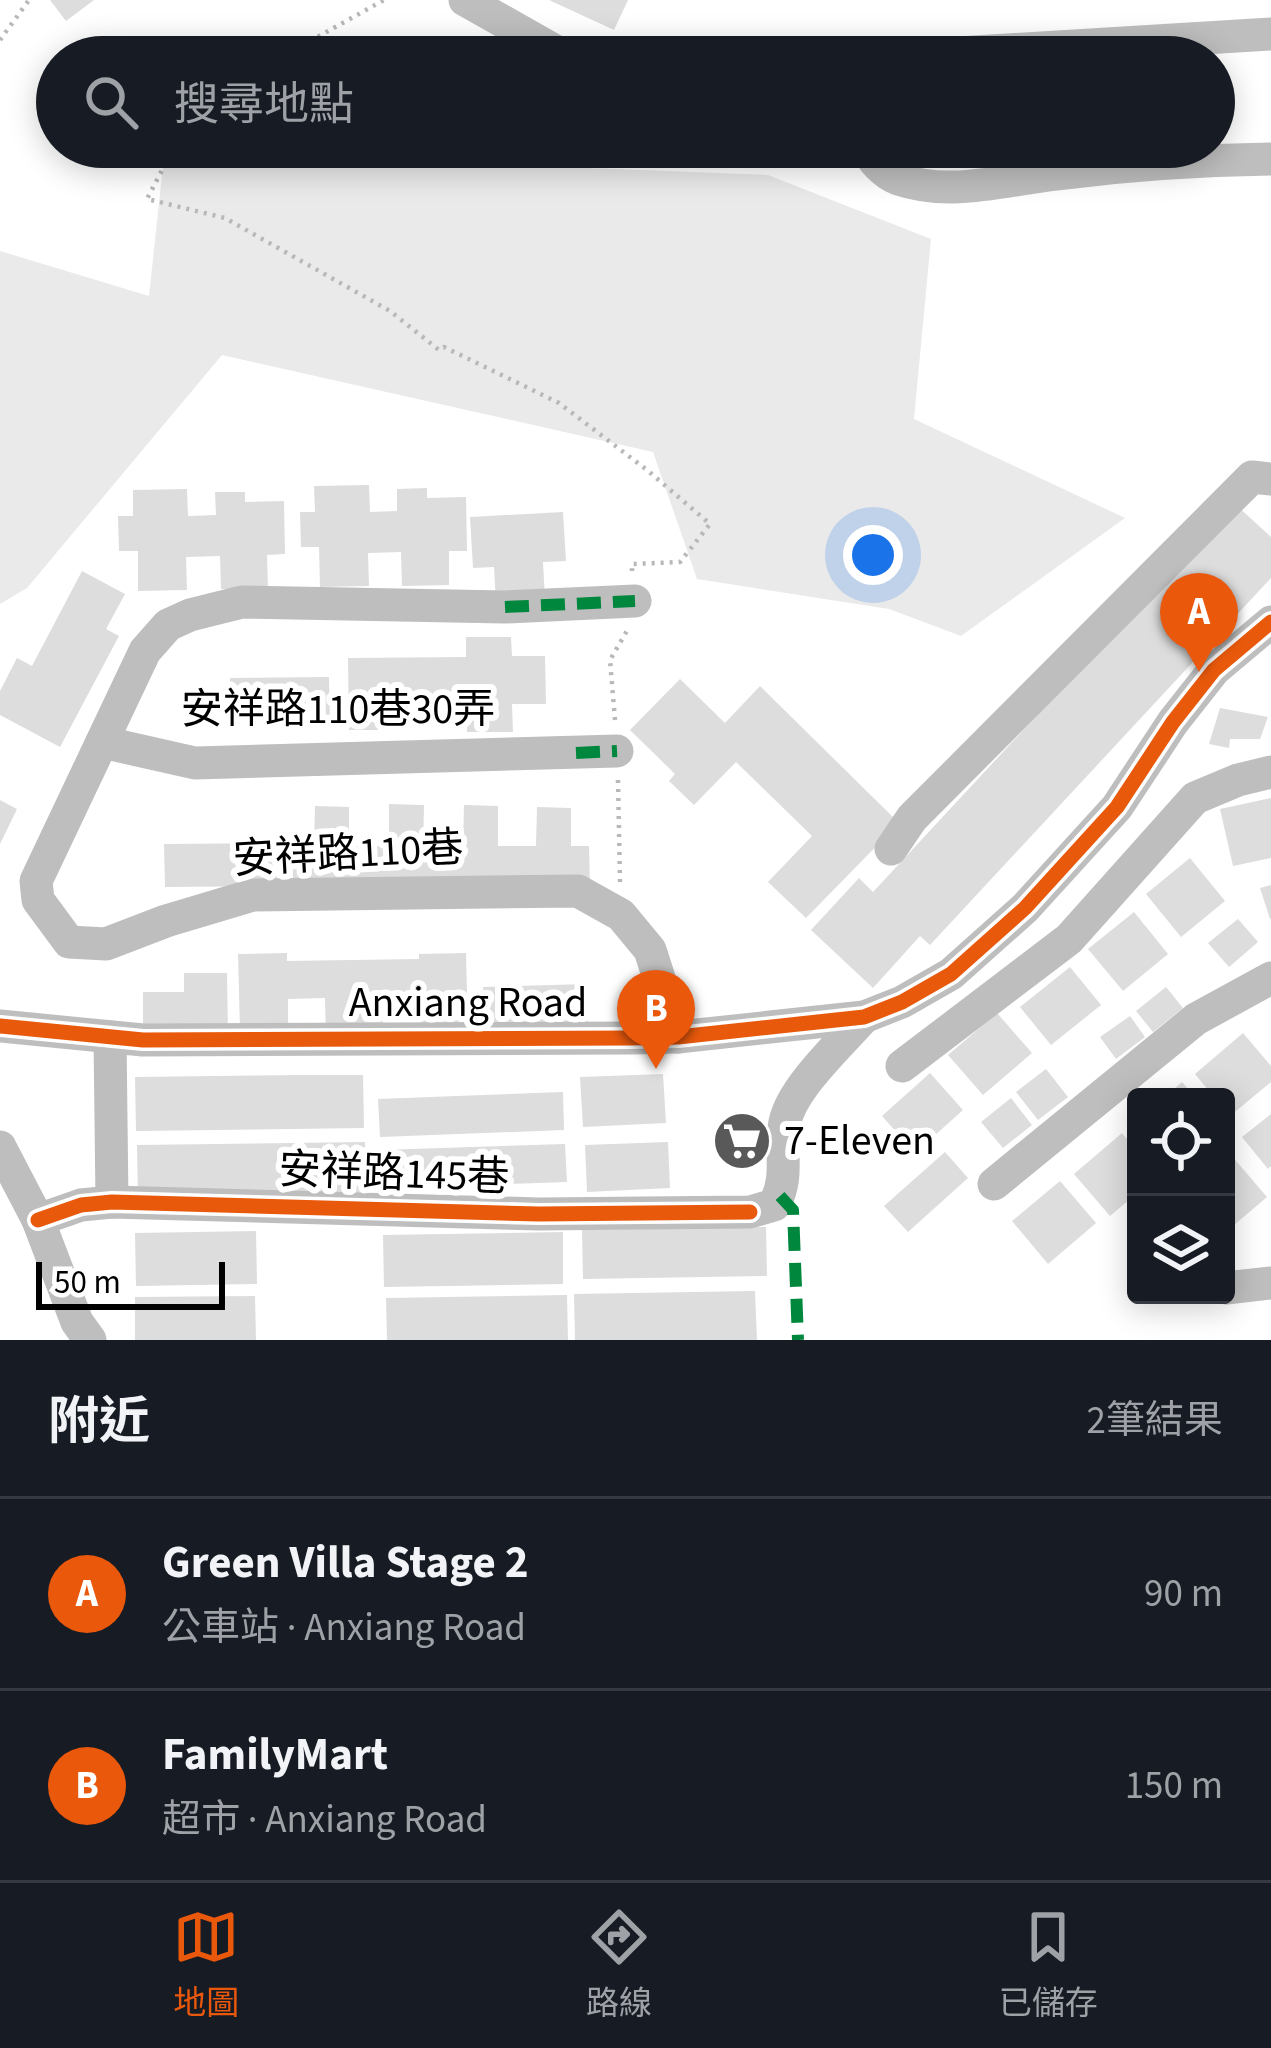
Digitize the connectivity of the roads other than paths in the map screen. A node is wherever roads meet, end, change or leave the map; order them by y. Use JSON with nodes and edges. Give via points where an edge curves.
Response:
{"nodes":[{"id":1,"x":465,"y":0,"type":"edge"},
{"id":2,"x":1271,"y":34,"type":"edge"},
{"id":3,"x":529,"y":36,"type":"edge"},
{"id":4,"x":1235,"y":36,"type":"edge"},
{"id":5,"x":1271,"y":159,"type":"edge"},
{"id":6,"x":1235,"y":162,"type":"edge"},
{"id":7,"x":881,"y":168,"type":"edge"},
{"id":8,"x":1141,"y":168,"type":"edge"},
{"id":9,"x":1261,"y":478,"type":"edge"},
{"id":10,"x":635,"y":601,"type":"road end"},
{"id":11,"x":1271,"y":622,"type":"edge"},
{"id":12,"x":102,"y":742,"type":"junction"},
{"id":13,"x":617,"y":751,"type":"road end"},
{"id":14,"x":1271,"y":772,"type":"edge"},
{"id":15,"x":891,"y":849,"type":"dead end"},
{"id":16,"x":1271,"y":978,"type":"edge"},
{"id":17,"x":864,"y":1017,"type":"junction"},
{"id":18,"x":0,"y":1026,"type":"edge"},
{"id":19,"x":110,"y":1037,"type":"junction"},
{"id":20,"x":678,"y":1037,"type":"junction"},
{"id":21,"x":902,"y":1066,"type":"dead end"},
{"id":22,"x":0,"y":1147,"type":"edge"},
{"id":23,"x":994,"y":1184,"type":"dead end"},
{"id":24,"x":112,"y":1202,"type":"junction"},
{"id":25,"x":38,"y":1220,"type":"junction"},
{"id":26,"x":1271,"y":1283,"type":"edge"},
{"id":27,"x":1235,"y":1287,"type":"edge"},
{"id":28,"x":90,"y":1340,"type":"edge"}],
"edges":[{"from":1,"to":3,"type":"street"},
{"from":2,"to":4,"type":"street"},
{"from":5,"to":6,"type":"street"},
{"from":7,"to":8,"type":"street","via":[[926,185],[985,186]]},
{"from":9,"to":15,"type":"street","via":[[912,818]]},
{"from":10,"to":12,"type":"street","name":"安祥路110巷","via":[[242,602],[190,615],[145,651]]},
{"from":11,"to":17,"type":"street","name":"Anxiang Road","via":[[1214,670],[1117,808],[1025,908],[951,974]]},
{"from":12,"to":13,"type":"street","name":"安祥路110巷30弄","via":[[195,763]]},
{"from":12,"to":20,"type":"street","name":"安祥路110巷","via":[[36,880],[38,900],[69,942],[106,944],[253,895],[578,891],[621,915],[650,950]]},
{"from":14,"to":21,"type":"street","via":[[1195,798],[1069,939]]},
{"from":16,"to":23,"type":"street","via":[[1196,1019]]},
{"from":17,"to":20,"type":"street","name":"Anxiang Road"},
{"from":17,"to":24,"type":"street","name":"安祥路145巷","via":[[794,1100],[784,1123],[784,1188],[774,1205],[750,1212]]},
{"from":18,"to":19,"type":"street","name":"Anxiang Road"},
{"from":19,"to":20,"type":"street","name":"Anxiang Road"},
{"from":19,"to":24,"type":"street"},
{"from":22,"to":25,"type":"street"},
{"from":24,"to":25,"type":"street","name":"安祥路145巷"},
{"from":25,"to":28,"type":"street"},
{"from":26,"to":27,"type":"street"}]}
